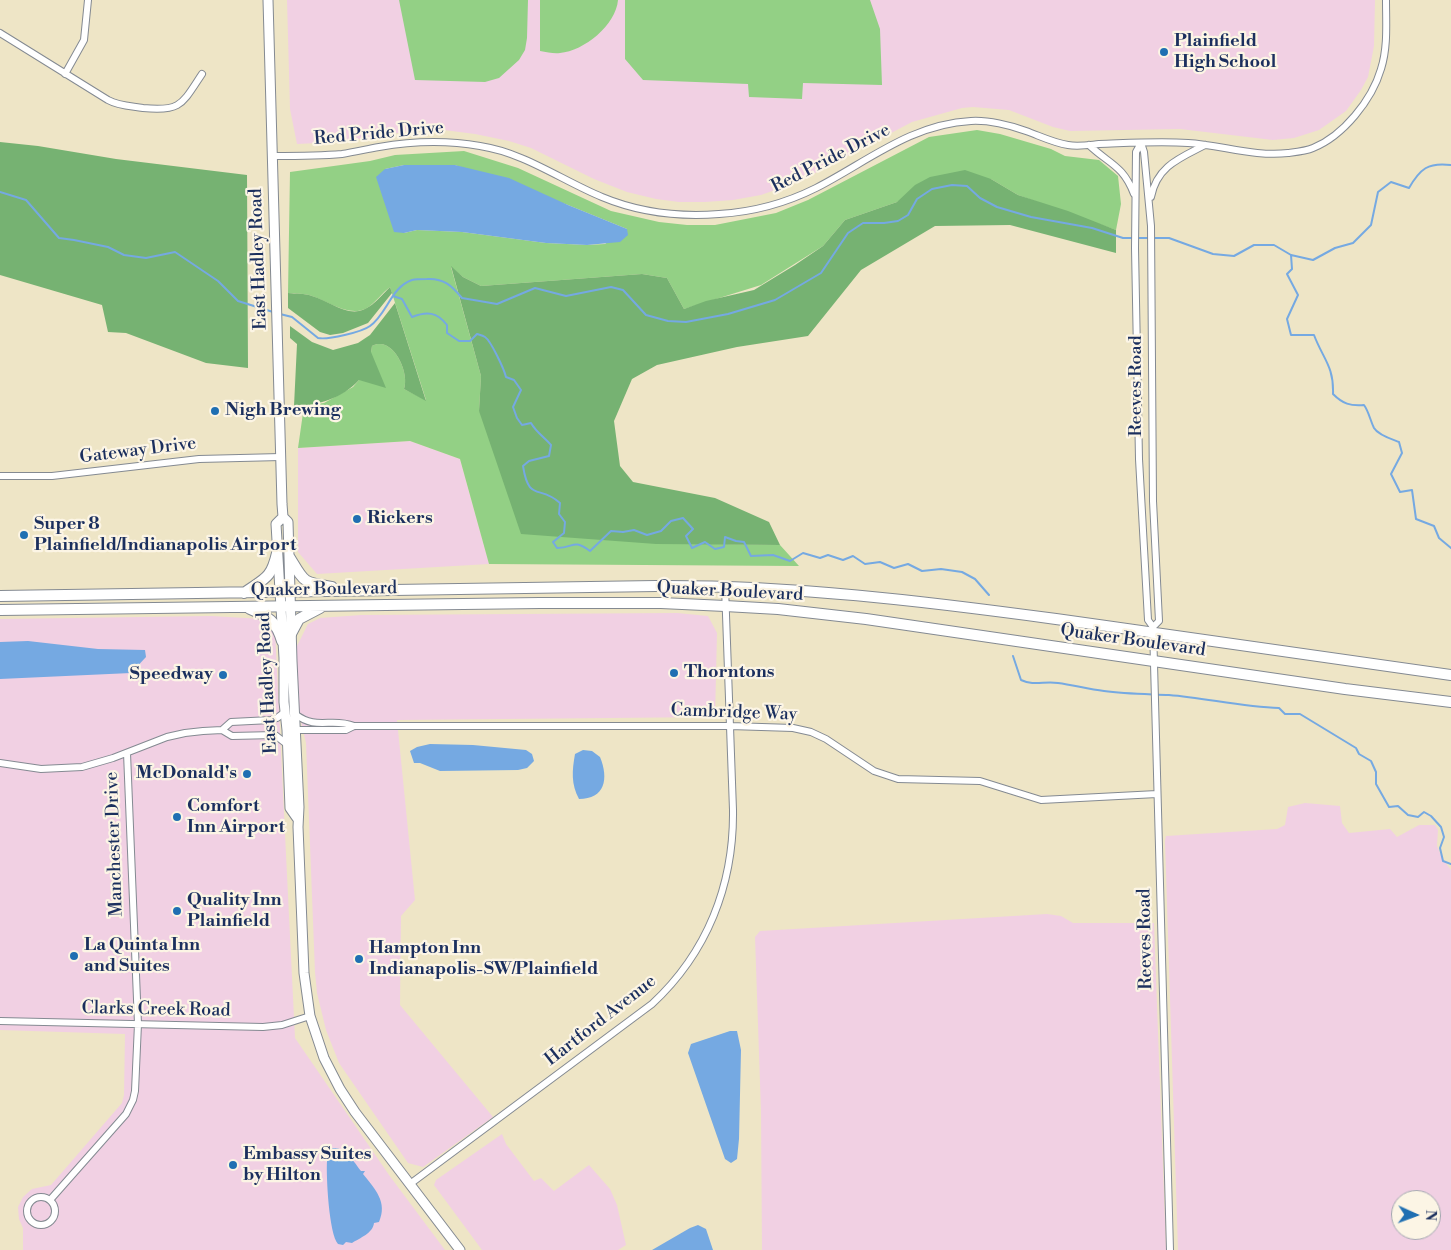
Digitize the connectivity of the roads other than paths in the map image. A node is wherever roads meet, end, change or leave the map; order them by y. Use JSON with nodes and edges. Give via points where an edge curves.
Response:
{"nodes":[{"id":1,"x":88,"y":0,"type":"edge"},
{"id":2,"x":268,"y":0,"type":"edge"},
{"id":3,"x":1386,"y":0,"type":"edge"},
{"id":4,"x":0,"y":33,"type":"edge"},
{"id":5,"x":65,"y":74,"type":"junction"},
{"id":6,"x":202,"y":74,"type":"dead end"},
{"id":7,"x":1141,"y":143,"type":"junction"},
{"id":8,"x":1089,"y":145,"type":"junction"},
{"id":9,"x":1206,"y":145,"type":"junction"},
{"id":10,"x":273,"y":156,"type":"junction"},
{"id":11,"x":1135,"y":196,"type":"junction"},
{"id":12,"x":1149,"y":206,"type":"junction"},
{"id":13,"x":281,"y":457,"type":"junction"},
{"id":14,"x":0,"y":476,"type":"edge"},
{"id":15,"x":283,"y":517,"type":"junction"},
{"id":16,"x":278,"y":552,"type":"junction"},
{"id":17,"x":290,"y":558,"type":"junction"},
{"id":18,"x":725,"y":587,"type":"junction"},
{"id":19,"x":355,"y":591,"type":"junction"},
{"id":20,"x":279,"y":592,"type":"junction"},
{"id":21,"x":290,"y":592,"type":"junction"},
{"id":22,"x":244,"y":593,"type":"junction"},
{"id":23,"x":0,"y":596,"type":"edge"},
{"id":24,"x":325,"y":606,"type":"junction"},
{"id":25,"x":725,"y":606,"type":"junction"},
{"id":26,"x":244,"y":607,"type":"junction"},
{"id":27,"x":285,"y":607,"type":"junction"},
{"id":28,"x":0,"y":610,"type":"edge"},
{"id":29,"x":1153,"y":630,"type":"junction"},
{"id":30,"x":291,"y":634,"type":"junction"},
{"id":31,"x":282,"y":641,"type":"junction"},
{"id":32,"x":1153,"y":660,"type":"junction"},
{"id":33,"x":1451,"y":675,"type":"edge"},
{"id":34,"x":1451,"y":702,"type":"edge"},
{"id":35,"x":290,"y":713,"type":"junction"},
{"id":36,"x":354,"y":726,"type":"junction"},
{"id":37,"x":730,"y":726,"type":"junction"},
{"id":38,"x":222,"y":730,"type":"junction"},
{"id":39,"x":292,"y":730,"type":"junction"},
{"id":40,"x":288,"y":745,"type":"junction"},
{"id":41,"x":127,"y":753,"type":"junction"},
{"id":42,"x":0,"y":763,"type":"edge"},
{"id":43,"x":1157,"y":794,"type":"junction"},
{"id":44,"x":297,"y":818,"type":"junction"},
{"id":45,"x":310,"y":1016,"type":"junction"},
{"id":46,"x":0,"y":1021,"type":"edge"},
{"id":47,"x":138,"y":1024,"type":"junction"},
{"id":48,"x":410,"y":1184,"type":"junction"},
{"id":49,"x":50,"y":1200,"type":"junction"},
{"id":50,"x":460,"y":1250,"type":"edge"},
{"id":51,"x":1170,"y":1250,"type":"edge"}],
"edges":[{"from":1,"to":5,"type":"street","via":[[84,40]]},
{"from":2,"to":10,"type":"street","name":"East Hadley Road"},
{"from":3,"to":9,"type":"street","via":[[1382,69],[1373,91],[1339,132],[1313,148],[1287,153],[1260,153]]},
{"from":4,"to":5,"type":"street"},
{"from":5,"to":6,"type":"street","via":[[113,103],[161,109],[172,108],[182,101]]},
{"from":7,"to":8,"type":"street","name":"Red Pride Drive"},
{"from":7,"to":9,"type":"street"},
{"from":7,"to":11,"type":"street","name":"Reeves Road","via":[[1136,152]]},
{"from":7,"to":12,"type":"street","name":"Reeves Road"},
{"from":8,"to":10,"type":"street","name":"Red Pride Drive","via":[[1068,145],[1024,130],[975,120],[951,122],[885,147],[817,187],[785,201],[723,214],[689,216],[628,206],[604,198],[532,162],[482,146],[434,141],[345,154]]},
{"from":8,"to":11,"type":"street","via":[[1121,170]]},
{"from":9,"to":12,"type":"street","via":[[1182,156],[1164,170],[1153,187]]},
{"from":10,"to":13,"type":"street","name":"East Hadley Road"},
{"from":11,"to":29,"type":"street","name":"Reeves Road","via":[[1141,493],[1148,620]]},
{"from":12,"to":29,"type":"street","name":"Reeves Road","via":[[1153,501],[1159,621]]},
{"from":13,"to":14,"type":"street","name":"Gateway Drive","via":[[199,458],[52,476]]},
{"from":13,"to":15,"type":"street","name":"East Hadley Road"},
{"from":15,"to":16,"type":"street","name":"East Hadley Road","via":[[276,524]]},
{"from":15,"to":17,"type":"street","name":"East Hadley Road","via":[[288,522]]},
{"from":16,"to":20,"type":"street","name":"East Hadley Road"},
{"from":16,"to":22,"type":"main road","via":[[268,576]]},
{"from":17,"to":19,"type":"main road","via":[[300,576],[309,583]]},
{"from":17,"to":21,"type":"street","name":"East Hadley Road"},
{"from":18,"to":19,"type":"main road","name":"Quaker Boulevard"},
{"from":18,"to":25,"type":"street","name":"Hartford Avenue"},
{"from":18,"to":29,"type":"main road","name":"Quaker Boulevard","via":[[892,598]]},
{"from":19,"to":21,"type":"main road","name":"Quaker Boulevard"},
{"from":20,"to":21,"type":"main road","name":"Quaker Boulevard"},
{"from":20,"to":22,"type":"main road","name":"Quaker Boulevard"},
{"from":20,"to":27,"type":"street","name":"East Hadley Road"},
{"from":21,"to":27,"type":"street","name":"East Hadley Road"},
{"from":22,"to":23,"type":"main road","name":"Quaker Boulevard"},
{"from":24,"to":25,"type":"main road","name":"Quaker Boulevard","via":[[593,603]]},
{"from":24,"to":27,"type":"main road","name":"Quaker Boulevard"},
{"from":24,"to":30,"type":"main road","via":[[299,618]]},
{"from":25,"to":32,"type":"main road","name":"Quaker Boulevard","via":[[866,619]]},
{"from":25,"to":37,"type":"street","name":"Hartford Avenue"},
{"from":26,"to":27,"type":"main road","name":"Quaker Boulevard"},
{"from":26,"to":28,"type":"main road","name":"Quaker Boulevard"},
{"from":26,"to":31,"type":"main road","via":[[273,622]]},
{"from":27,"to":30,"type":"street","name":"East Hadley Road"},
{"from":27,"to":31,"type":"street","name":"East Hadley Road"},
{"from":29,"to":32,"type":"street","name":"Reeves Road"},
{"from":29,"to":33,"type":"main road","name":"Quaker Boulevard"},
{"from":30,"to":35,"type":"street","name":"East Hadley Road"},
{"from":31,"to":35,"type":"street","name":"East Hadley Road"},
{"from":32,"to":34,"type":"main road","name":"Quaker Boulevard"},
{"from":32,"to":43,"type":"street","name":"Reeves Road"},
{"from":35,"to":36,"type":"street","name":"Cambridge Way","via":[[308,723]]},
{"from":35,"to":38,"type":"street","via":[[271,720],[231,722]]},
{"from":35,"to":39,"type":"street","name":"East Hadley Road"},
{"from":36,"to":37,"type":"street","name":"Cambridge Way"},
{"from":36,"to":39,"type":"street","name":"Cambridge Way","via":[[346,730]]},
{"from":37,"to":43,"type":"street","name":"Cambridge Way","via":[[784,727],[811,732],[874,771],[898,779],[980,781],[1041,800]]},
{"from":37,"to":48,"type":"street","name":"Hartford Avenue","via":[[731,856],[716,913],[697,951],[652,1004]]},
{"from":38,"to":40,"type":"street","via":[[232,736],[275,735]]},
{"from":38,"to":41,"type":"street","via":[[185,732]]},
{"from":39,"to":40,"type":"street","name":"East Hadley Road"},
{"from":39,"to":44,"type":"street","name":"East Hadley Road","via":[[299,807]]},
{"from":40,"to":44,"type":"street","name":"East Hadley Road","via":[[290,808]]},
{"from":41,"to":42,"type":"street","via":[[98,763],[68,768],[31,768]]},
{"from":41,"to":47,"type":"street","name":"Manchester Drive"},
{"from":43,"to":51,"type":"street","name":"Reeves Road"},
{"from":44,"to":45,"type":"street","name":"East Hadley Road","via":[[304,973]]},
{"from":45,"to":47,"type":"street","name":"Clarks Creek Road","via":[[263,1027]]},
{"from":45,"to":48,"type":"street","name":"East Hadley Road","via":[[324,1058],[347,1101]]},
{"from":46,"to":47,"type":"street","name":"Clarks Creek Road"},
{"from":47,"to":49,"type":"street","name":"Manchester Drive","via":[[136,1084],[130,1107]]},
{"from":48,"to":50,"type":"street","name":"East Hadley Road"},
{"from":49,"to":49,"type":"street","via":[[39,1196],[28,1203],[27,1214],[32,1223],[45,1225],[52,1221],[55,1210]]}]}
